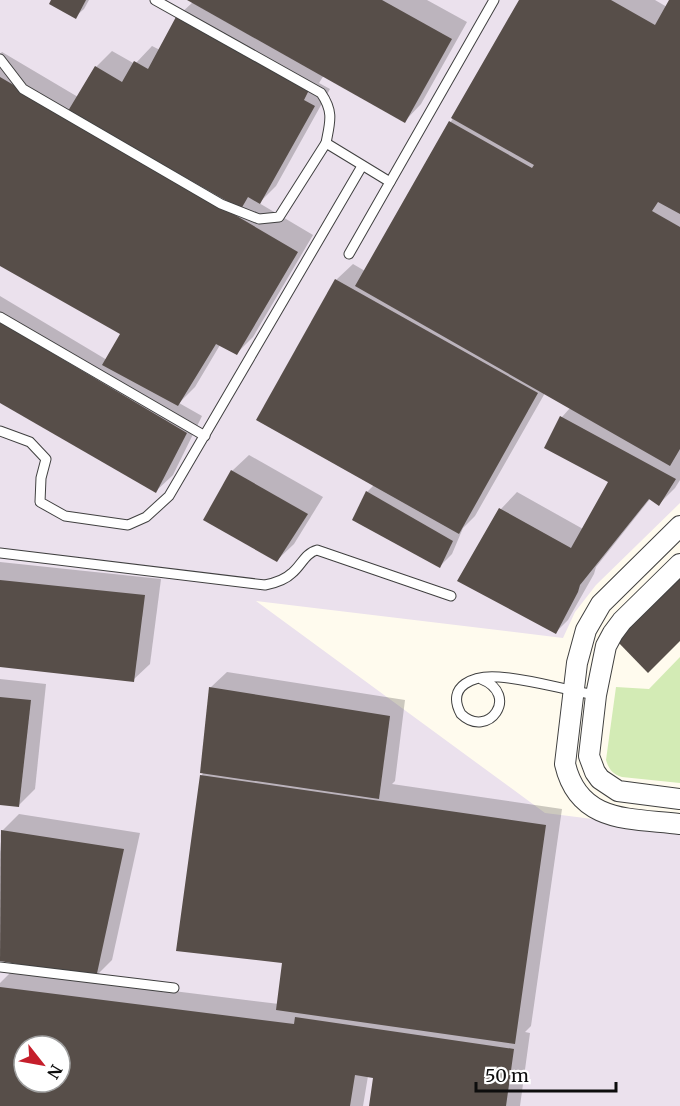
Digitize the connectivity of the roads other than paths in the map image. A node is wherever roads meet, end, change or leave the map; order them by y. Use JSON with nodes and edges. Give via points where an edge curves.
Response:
{"nodes":[{"id":1,"x":154,"y":0,"type":"edge"},
{"id":2,"x":494,"y":0,"type":"edge"},
{"id":3,"x":0,"y":59,"type":"edge"},
{"id":4,"x":326,"y":143,"type":"junction"},
{"id":5,"x":362,"y":166,"type":"junction"},
{"id":6,"x":390,"y":182,"type":"junction"},
{"id":7,"x":350,"y":254,"type":"dead end"},
{"id":8,"x":0,"y":317,"type":"edge"},
{"id":9,"x":0,"y":431,"type":"edge"},
{"id":10,"x":206,"y":436,"type":"junction"},
{"id":11,"x":680,"y":526,"type":"edge"},
{"id":12,"x":0,"y":553,"type":"edge"},
{"id":13,"x":680,"y":564,"type":"edge"},
{"id":14,"x":451,"y":596,"type":"dead end"},
{"id":15,"x":481,"y":679,"type":"junction"},
{"id":16,"x":574,"y":691,"type":"junction"},
{"id":17,"x":596,"y":695,"type":"junction"},
{"id":18,"x":680,"y":799,"type":"edge"},
{"id":19,"x":680,"y":824,"type":"edge"},
{"id":20,"x":0,"y":967,"type":"edge"},
{"id":21,"x":174,"y":988,"type":"dead end"}],
"edges":[{"from":1,"to":4,"type":"lane","via":[[321,93],[330,106]]},
{"from":2,"to":6,"type":"lane"},
{"from":3,"to":4,"type":"lane","via":[[23,88],[221,204],[260,219],[279,217]]},
{"from":4,"to":5,"type":"lane"},
{"from":5,"to":6,"type":"lane"},
{"from":5,"to":10,"type":"lane"},
{"from":6,"to":7,"type":"lane"},
{"from":8,"to":10,"type":"lane"},
{"from":9,"to":10,"type":"lane","via":[[30,442],[46,459],[40,501],[65,516],[128,525],[146,517],[169,496]]},
{"from":11,"to":16,"type":"street","via":[[594,615],[580,647]]},
{"from":12,"to":14,"type":"lane","via":[[265,585],[291,574],[317,550]]},
{"from":13,"to":17,"type":"street","via":[[613,633],[606,646]]},
{"from":15,"to":15,"type":"lane","via":[[464,684],[456,701],[461,714],[475,722],[494,716],[500,701],[495,687]]},
{"from":15,"to":16,"type":"lane","via":[[500,677]]},
{"from":16,"to":17,"type":"lane"},
{"from":16,"to":19,"type":"street","via":[[565,764],[576,791],[606,815]]},
{"from":17,"to":18,"type":"street","via":[[589,756],[600,779],[618,791]]},
{"from":20,"to":21,"type":"lane"}]}
